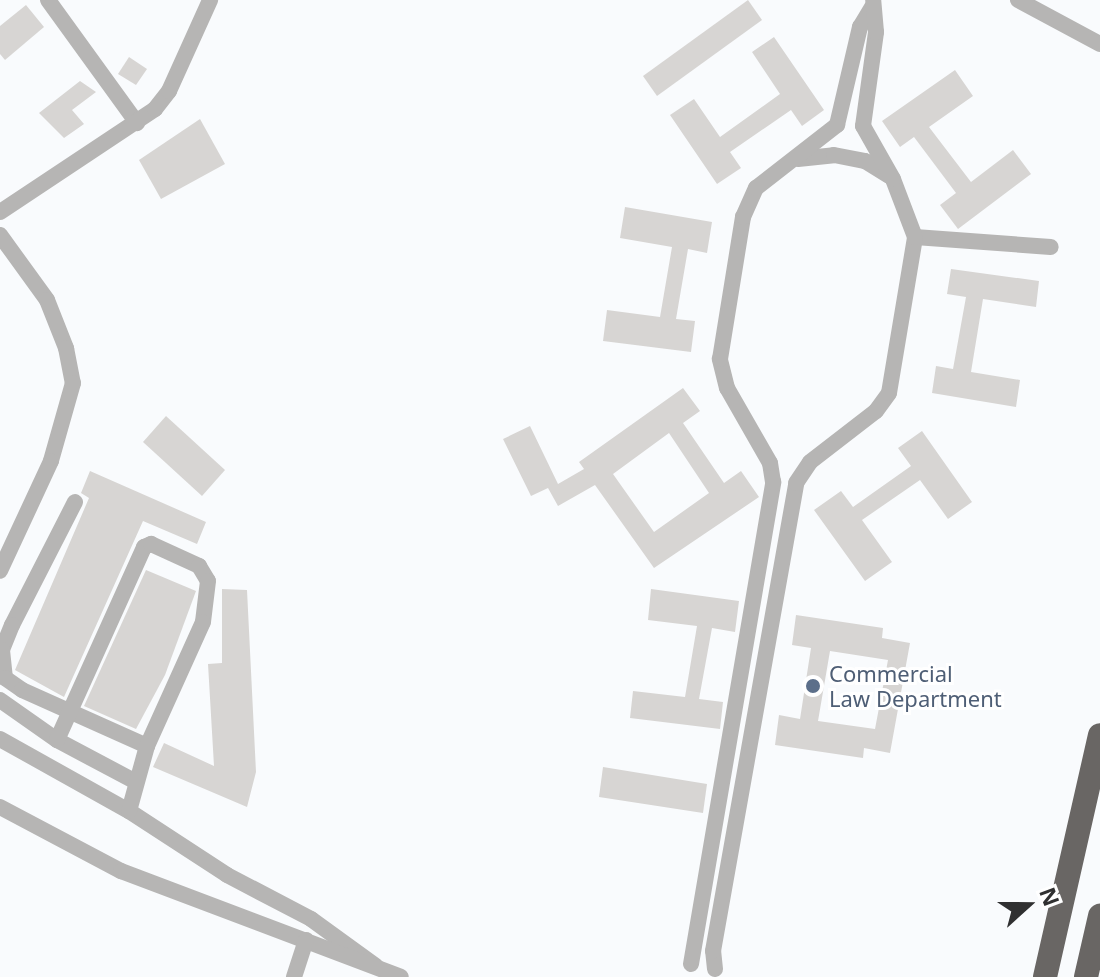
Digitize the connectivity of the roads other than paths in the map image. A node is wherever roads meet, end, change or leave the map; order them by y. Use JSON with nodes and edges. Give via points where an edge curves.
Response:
{"nodes":[{"id":1,"x":48,"y":0,"type":"edge"},
{"id":2,"x":210,"y":0,"type":"edge"},
{"id":3,"x":1018,"y":0,"type":"edge"},
{"id":4,"x":872,"y":4,"type":"edge"},
{"id":5,"x":1100,"y":44,"type":"edge"},
{"id":6,"x":137,"y":123,"type":"junction"},
{"id":7,"x":798,"y":159,"type":"junction"},
{"id":8,"x":893,"y":179,"type":"junction"},
{"id":9,"x":0,"y":212,"type":"edge"},
{"id":10,"x":0,"y":235,"type":"edge"},
{"id":11,"x":915,"y":237,"type":"junction"},
{"id":12,"x":1051,"y":247,"type":"dead end"},
{"id":13,"x":75,"y":502,"type":"dead end"},
{"id":14,"x":0,"y":571,"type":"edge"},
{"id":15,"x":0,"y":700,"type":"edge"},
{"id":16,"x":70,"y":711,"type":"junction"},
{"id":17,"x":1100,"y":735,"type":"edge"},
{"id":18,"x":0,"y":739,"type":"edge"},
{"id":19,"x":57,"y":740,"type":"junction"},
{"id":20,"x":147,"y":746,"type":"junction"},
{"id":21,"x":136,"y":782,"type":"junction"},
{"id":22,"x":0,"y":807,"type":"edge"},
{"id":23,"x":129,"y":811,"type":"junction"},
{"id":24,"x":1100,"y":916,"type":"edge"},
{"id":25,"x":306,"y":940,"type":"junction"},
{"id":26,"x":695,"y":960,"type":"edge"},
{"id":27,"x":376,"y":966,"type":"junction"},
{"id":28,"x":716,"y":973,"type":"edge"},
{"id":29,"x":294,"y":977,"type":"edge"},
{"id":30,"x":401,"y":977,"type":"edge"},
{"id":31,"x":1045,"y":977,"type":"edge"},
{"id":32,"x":1086,"y":977,"type":"edge"}],
"edges":[{"from":1,"to":6,"type":"street"},
{"from":2,"to":6,"type":"street","via":[[169,91]]},
{"from":3,"to":5,"type":"street"},
{"from":4,"to":7,"type":"street","via":[[860,27],[837,125]]},
{"from":4,"to":8,"type":"street","via":[[876,32],[863,126]]},
{"from":6,"to":9,"type":"street"},
{"from":7,"to":8,"type":"street","via":[[834,155],[865,161]]},
{"from":7,"to":26,"type":"street","via":[[756,188],[743,217],[720,359],[727,388],[770,463],[773,482]]},
{"from":8,"to":11,"type":"street"},
{"from":10,"to":14,"type":"street","via":[[47,300],[73,383],[51,461]]},
{"from":11,"to":12,"type":"street"},
{"from":11,"to":26,"type":"street","via":[[889,393],[855,429],[810,462],[796,483]]},
{"from":13,"to":16,"type":"street","via":[[12,625],[2,658],[12,685]]},
{"from":15,"to":19,"type":"street"},
{"from":16,"to":19,"type":"street"},
{"from":16,"to":20,"type":"street"},
{"from":16,"to":20,"type":"street","via":[[142,549],[151,544],[199,566],[208,581],[203,622]]},
{"from":17,"to":31,"type":"highway"},
{"from":18,"to":23,"type":"street"},
{"from":19,"to":21,"type":"street"},
{"from":20,"to":21,"type":"street"},
{"from":21,"to":23,"type":"street"},
{"from":22,"to":25,"type":"street","via":[[121,871]]},
{"from":23,"to":27,"type":"street","via":[[207,864],[311,919]]},
{"from":24,"to":32,"type":"highway"},
{"from":25,"to":27,"type":"street"},
{"from":25,"to":29,"type":"street"},
{"from":26,"to":28,"type":"street"},
{"from":26,"to":28,"type":"street"},
{"from":27,"to":30,"type":"street"}]}
